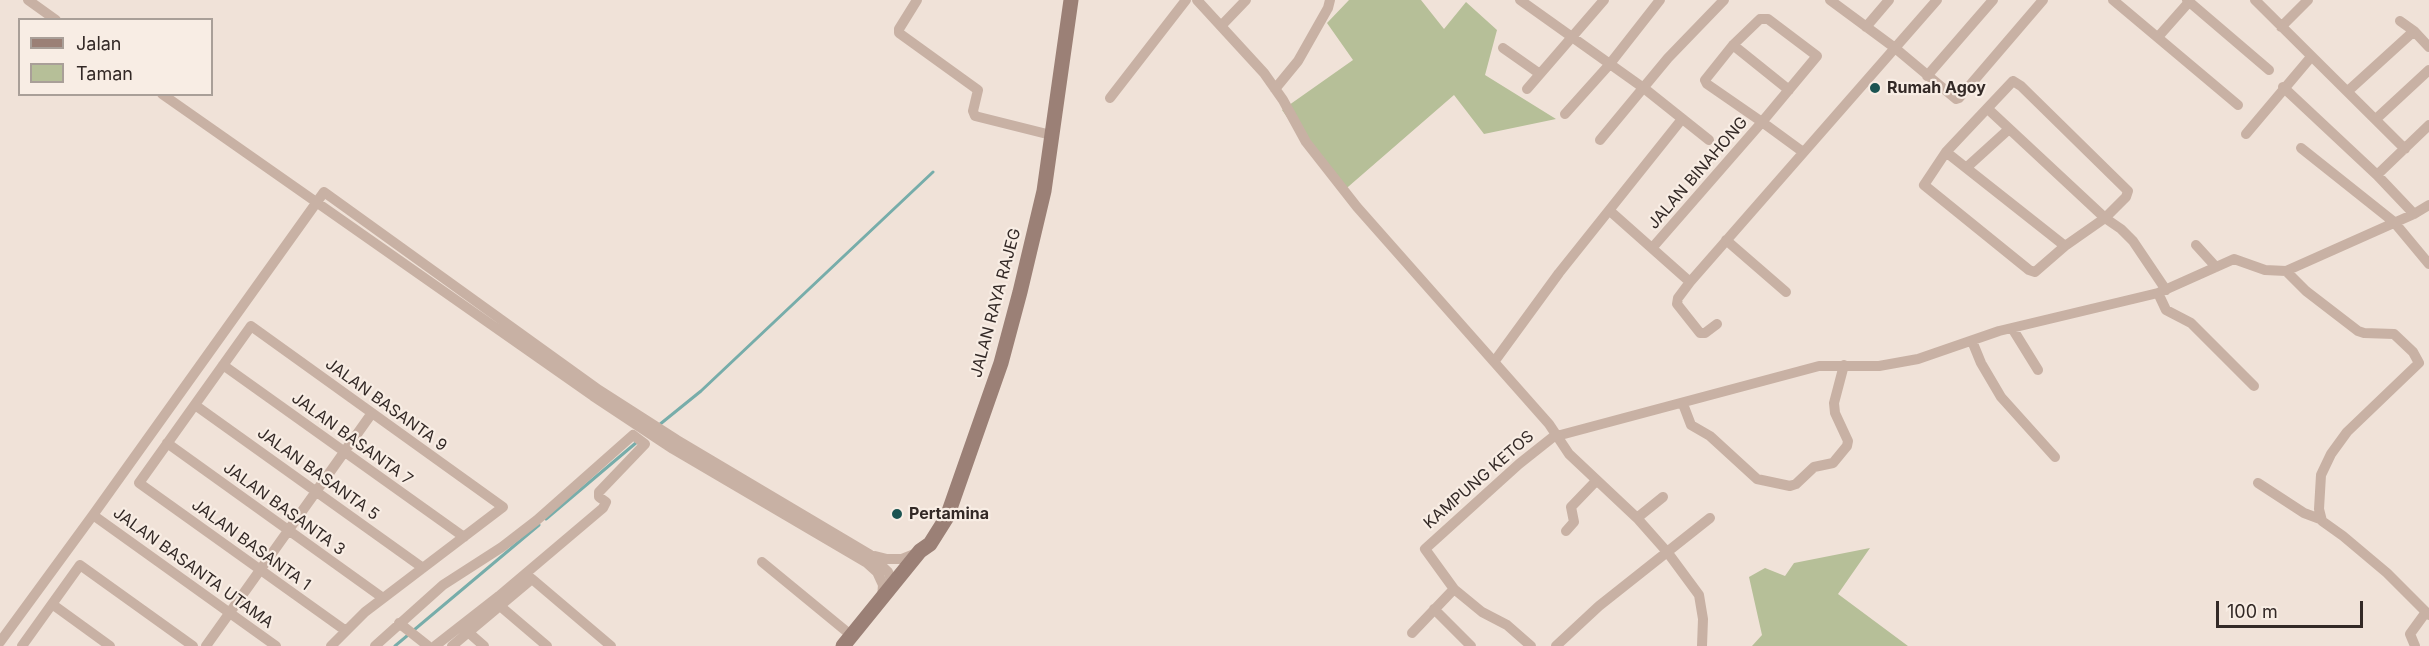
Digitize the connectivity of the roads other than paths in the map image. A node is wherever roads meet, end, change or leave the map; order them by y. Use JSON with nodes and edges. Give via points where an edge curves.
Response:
{"nodes":[{"id":1,"x":28,"y":0,"type":"edge"},
{"id":2,"x":917,"y":0,"type":"edge"},
{"id":3,"x":1071,"y":0,"type":"edge"},
{"id":4,"x":1186,"y":0,"type":"edge"},
{"id":5,"x":1197,"y":0,"type":"edge"},
{"id":6,"x":1246,"y":0,"type":"edge"},
{"id":7,"x":1330,"y":0,"type":"edge"},
{"id":8,"x":1587,"y":0,"type":"edge"},
{"id":9,"x":1660,"y":0,"type":"edge"},
{"id":10,"x":1723,"y":0,"type":"edge"},
{"id":11,"x":1830,"y":0,"type":"edge"},
{"id":12,"x":1889,"y":0,"type":"edge"},
{"id":13,"x":1937,"y":0,"type":"edge"},
{"id":14,"x":1993,"y":0,"type":"edge"},
{"id":15,"x":2043,"y":0,"type":"edge"},
{"id":16,"x":2113,"y":0,"type":"edge"},
{"id":17,"x":2255,"y":0,"type":"edge"},
{"id":18,"x":2308,"y":0,"type":"edge"},
{"id":19,"x":2188,"y":1,"type":"edge"},
{"id":20,"x":1526,"y":2,"type":"edge"},
{"id":21,"x":1601,"y":4,"type":"edge"},
{"id":22,"x":53,"y":18,"type":"edge"},
{"id":23,"x":2400,"y":21,"type":"dead end"},
{"id":24,"x":1221,"y":26,"type":"junction"},
{"id":25,"x":1866,"y":27,"type":"junction"},
{"id":26,"x":2281,"y":27,"type":"junction"},
{"id":27,"x":2414,"y":31,"type":"junction"},
{"id":28,"x":1572,"y":37,"type":"junction"},
{"id":29,"x":2158,"y":37,"type":"junction"},
{"id":30,"x":1733,"y":45,"type":"junction"},
{"id":31,"x":2429,"y":47,"type":"edge"},
{"id":32,"x":1503,"y":48,"type":"dead end"},
{"id":33,"x":1895,"y":48,"type":"junction"},
{"id":34,"x":2311,"y":57,"type":"junction"},
{"id":35,"x":1609,"y":65,"type":"junction"},
{"id":36,"x":2269,"y":70,"type":"dead end"},
{"id":37,"x":2429,"y":70,"type":"edge"},
{"id":38,"x":1540,"y":74,"type":"junction"},
{"id":39,"x":1927,"y":76,"type":"junction"},
{"id":40,"x":2283,"y":87,"type":"junction"},
{"id":41,"x":1275,"y":89,"type":"junction"},
{"id":42,"x":1645,"y":89,"type":"junction"},
{"id":43,"x":1527,"y":90,"type":"dead end"},
{"id":44,"x":1789,"y":90,"type":"junction"},
{"id":45,"x":2348,"y":91,"type":"junction"},
{"id":46,"x":165,"y":96,"type":"edge"},
{"id":47,"x":1110,"y":98,"type":"dead end"},
{"id":48,"x":2238,"y":105,"type":"dead end"},
{"id":49,"x":1988,"y":109,"type":"junction"},
{"id":50,"x":1565,"y":114,"type":"dead end"},
{"id":51,"x":1682,"y":119,"type":"junction"},
{"id":52,"x":2376,"y":119,"type":"junction"},
{"id":53,"x":1762,"y":122,"type":"junction"},
{"id":54,"x":2429,"y":125,"type":"edge"},
{"id":55,"x":2009,"y":129,"type":"junction"},
{"id":56,"x":2246,"y":134,"type":"dead end"},
{"id":57,"x":1051,"y":135,"type":"junction"},
{"id":58,"x":1600,"y":140,"type":"dead end"},
{"id":59,"x":1709,"y":140,"type":"dead end"},
{"id":60,"x":2301,"y":148,"type":"dead end"},
{"id":61,"x":2405,"y":149,"type":"junction"},
{"id":62,"x":1803,"y":152,"type":"junction"},
{"id":63,"x":1946,"y":152,"type":"junction"},
{"id":64,"x":1966,"y":168,"type":"junction"},
{"id":65,"x":2377,"y":175,"type":"junction"},
{"id":66,"x":316,"y":203,"type":"junction"},
{"id":67,"x":2429,"y":205,"type":"edge"},
{"id":68,"x":1610,"y":211,"type":"junction"},
{"id":69,"x":2414,"y":214,"type":"junction"},
{"id":70,"x":2105,"y":218,"type":"junction"},
{"id":71,"x":2394,"y":222,"type":"junction"},
{"id":72,"x":1726,"y":240,"type":"junction"},
{"id":73,"x":1654,"y":245,"type":"junction"},
{"id":74,"x":2196,"y":245,"type":"dead end"},
{"id":75,"x":2065,"y":246,"type":"junction"},
{"id":76,"x":2429,"y":264,"type":"edge"},
{"id":77,"x":2216,"y":267,"type":"junction"},
{"id":78,"x":2286,"y":271,"type":"junction"},
{"id":79,"x":1690,"y":282,"type":"junction"},
{"id":80,"x":1786,"y":292,"type":"dead end"},
{"id":81,"x":2162,"y":292,"type":"junction"},
{"id":82,"x":1717,"y":324,"type":"dead end"},
{"id":83,"x":2012,"y":328,"type":"junction"},
{"id":84,"x":1972,"y":341,"type":"junction"},
{"id":85,"x":1494,"y":362,"type":"junction"},
{"id":86,"x":2424,"y":362,"type":"edge"},
{"id":87,"x":223,"y":365,"type":"junction"},
{"id":88,"x":1844,"y":365,"type":"junction"},
{"id":89,"x":2038,"y":370,"type":"dead end"},
{"id":90,"x":2254,"y":386,"type":"dead end"},
{"id":91,"x":1683,"y":404,"type":"junction"},
{"id":92,"x":195,"y":405,"type":"junction"},
{"id":93,"x":372,"y":413,"type":"junction"},
{"id":94,"x":1557,"y":436,"type":"junction"},
{"id":95,"x":167,"y":443,"type":"junction"},
{"id":96,"x":345,"y":452,"type":"junction"},
{"id":97,"x":2055,"y":457,"type":"dead end"},
{"id":98,"x":1596,"y":481,"type":"junction"},
{"id":99,"x":2258,"y":483,"type":"dead end"},
{"id":100,"x":316,"y":492,"type":"junction"},
{"id":101,"x":1663,"y":497,"type":"dead end"},
{"id":102,"x":93,"y":515,"type":"junction"},
{"id":103,"x":1637,"y":518,"type":"junction"},
{"id":104,"x":1710,"y":518,"type":"dead end"},
{"id":105,"x":2320,"y":519,"type":"junction"},
{"id":106,"x":289,"y":530,"type":"junction"},
{"id":107,"x":1566,"y":531,"type":"dead end"},
{"id":108,"x":464,"y":537,"type":"junction"},
{"id":109,"x":920,"y":551,"type":"junction"},
{"id":110,"x":1668,"y":553,"type":"junction"},
{"id":111,"x":869,"y":554,"type":"junction"},
{"id":112,"x":762,"y":562,"type":"dead end"},
{"id":113,"x":423,"y":568,"type":"junction"},
{"id":114,"x":260,"y":570,"type":"junction"},
{"id":115,"x":894,"y":585,"type":"junction"},
{"id":116,"x":1454,"y":590,"type":"junction"},
{"id":117,"x":383,"y":598,"type":"junction"},
{"id":118,"x":882,"y":599,"type":"junction"},
{"id":119,"x":52,"y":604,"type":"junction"},
{"id":120,"x":500,"y":606,"type":"junction"},
{"id":121,"x":1434,"y":609,"type":"junction"},
{"id":122,"x":230,"y":613,"type":"junction"},
{"id":123,"x":2427,"y":613,"type":"edge"},
{"id":124,"x":402,"y":625,"type":"junction"},
{"id":125,"x":346,"y":631,"type":"junction"},
{"id":126,"x":468,"y":632,"type":"junction"},
{"id":127,"x":1412,"y":633,"type":"dead end"},
{"id":128,"x":0,"y":642,"type":"edge"},
{"id":129,"x":849,"y":642,"type":"edge"},
{"id":130,"x":25,"y":645,"type":"edge"},
{"id":131,"x":609,"y":645,"type":"edge"},
{"id":132,"x":111,"y":646,"type":"edge"},
{"id":133,"x":193,"y":646,"type":"edge"},
{"id":134,"x":206,"y":646,"type":"edge"},
{"id":135,"x":276,"y":646,"type":"edge"},
{"id":136,"x":332,"y":646,"type":"edge"},
{"id":137,"x":375,"y":646,"type":"edge"},
{"id":138,"x":428,"y":646,"type":"edge"},
{"id":139,"x":435,"y":646,"type":"edge"},
{"id":140,"x":452,"y":646,"type":"edge"},
{"id":141,"x":484,"y":646,"type":"edge"},
{"id":142,"x":547,"y":646,"type":"edge"},
{"id":143,"x":1471,"y":646,"type":"edge"},
{"id":144,"x":1531,"y":646,"type":"edge"},
{"id":145,"x":1556,"y":646,"type":"edge"},
{"id":146,"x":1702,"y":646,"type":"edge"},
{"id":147,"x":2415,"y":646,"type":"edge"}],
"edges":[{"from":1,"to":22,"type":"street"},
{"from":2,"to":57,"type":"street","via":[[898,28],[899,33],[978,90],[975,116]]},
{"from":3,"to":57,"type":"main road","name":"JALAN RAYA RAJEG"},
{"from":4,"to":47,"type":"street"},
{"from":5,"to":24,"type":"street"},
{"from":6,"to":24,"type":"street"},
{"from":7,"to":41,"type":"street","via":[[1298,61]]},
{"from":8,"to":21,"type":"street"},
{"from":9,"to":35,"type":"street"},
{"from":10,"to":42,"type":"street","via":[[1668,58]]},
{"from":11,"to":25,"type":"street"},
{"from":12,"to":25,"type":"street"},
{"from":13,"to":33,"type":"street"},
{"from":14,"to":39,"type":"street"},
{"from":15,"to":39,"type":"street","via":[[1959,98],[1952,97]]},
{"from":16,"to":29,"type":"street"},
{"from":17,"to":26,"type":"street"},
{"from":18,"to":26,"type":"street"},
{"from":19,"to":29,"type":"street"},
{"from":19,"to":36,"type":"street"},
{"from":20,"to":28,"type":"street"},
{"from":21,"to":28,"type":"street"},
{"from":23,"to":27,"type":"street"},
{"from":24,"to":41,"type":"street"},
{"from":25,"to":33,"type":"street"},
{"from":26,"to":34,"type":"street"},
{"from":27,"to":31,"type":"street"},
{"from":27,"to":45,"type":"street"},
{"from":28,"to":35,"type":"street"},
{"from":28,"to":38,"type":"street"},
{"from":29,"to":48,"type":"street"},
{"from":30,"to":44,"type":"street"},
{"from":30,"to":44,"type":"street","name":"JALAN BINAHONG","via":[[1764,18],[1815,53],[1815,59]]},
{"from":30,"to":53,"type":"street","via":[[1705,79]]},
{"from":32,"to":38,"type":"street"},
{"from":33,"to":39,"type":"street"},
{"from":33,"to":62,"type":"street"},
{"from":34,"to":40,"type":"street"},
{"from":34,"to":45,"type":"street"},
{"from":35,"to":42,"type":"street"},
{"from":35,"to":50,"type":"street"},
{"from":37,"to":52,"type":"street"},
{"from":38,"to":43,"type":"street"},
{"from":40,"to":56,"type":"street"},
{"from":40,"to":65,"type":"street"},
{"from":41,"to":85,"type":"street","via":[[1306,142],[1357,207]]},
{"from":42,"to":51,"type":"street"},
{"from":42,"to":58,"type":"street"},
{"from":44,"to":53,"type":"street","name":"JALAN BINAHONG"},
{"from":45,"to":52,"type":"street"},
{"from":46,"to":66,"type":"street"},
{"from":49,"to":55,"type":"street"},
{"from":49,"to":63,"type":"street"},
{"from":49,"to":70,"type":"street","via":[[2012,82],[2022,86],[2127,190],[2126,197]]},
{"from":51,"to":59,"type":"street"},
{"from":51,"to":68,"type":"street"},
{"from":52,"to":61,"type":"street"},
{"from":53,"to":62,"type":"street"},
{"from":53,"to":73,"type":"street","name":"JALAN BINAHONG"},
{"from":54,"to":61,"type":"street"},
{"from":55,"to":64,"type":"street"},
{"from":55,"to":70,"type":"street"},
{"from":57,"to":109,"type":"main road","name":"JALAN RAYA RAJEG","via":[[1044,191],[1001,363],[947,517],[930,544]]},
{"from":60,"to":71,"type":"street"},
{"from":61,"to":65,"type":"street"},
{"from":62,"to":72,"type":"street"},
{"from":63,"to":64,"type":"street"},
{"from":63,"to":75,"type":"street","via":[[1924,181],[1924,187],[2012,257],[2035,272]]},
{"from":64,"to":75,"type":"street"},
{"from":65,"to":69,"type":"street"},
{"from":66,"to":102,"type":"street"},
{"from":66,"to":111,"type":"street","via":[[324,192],[599,390]]},
{"from":66,"to":118,"type":"street","via":[[664,443],[867,563],[883,585]]},
{"from":67,"to":69,"type":"street"},
{"from":68,"to":73,"type":"street"},
{"from":68,"to":85,"type":"street"},
{"from":69,"to":71,"type":"street"},
{"from":70,"to":75,"type":"street"},
{"from":70,"to":81,"type":"street","via":[[2133,241]]},
{"from":71,"to":76,"type":"street"},
{"from":71,"to":78,"type":"street"},
{"from":72,"to":79,"type":"street"},
{"from":72,"to":80,"type":"street"},
{"from":73,"to":79,"type":"street"},
{"from":74,"to":77,"type":"street"},
{"from":77,"to":78,"type":"street","via":[[2237,259],[2261,269]]},
{"from":77,"to":81,"type":"street"},
{"from":78,"to":86,"type":"street","via":[[2358,331],[2394,334]]},
{"from":79,"to":82,"type":"street","via":[[1677,304],[1700,333]]},
{"from":81,"to":83,"type":"street"},
{"from":81,"to":90,"type":"street","via":[[2166,310],[2191,323]]},
{"from":83,"to":84,"type":"street"},
{"from":83,"to":89,"type":"street"},
{"from":84,"to":88,"type":"street","via":[[1897,364]]},
{"from":84,"to":97,"type":"street","via":[[2001,397]]},
{"from":85,"to":94,"type":"street"},
{"from":86,"to":105,"type":"street","via":[[2347,432],[2331,454],[2321,475]]},
{"from":87,"to":92,"type":"street"},
{"from":87,"to":93,"type":"street","name":"JALAN BASANTA 9","via":[[251,327]]},
{"from":87,"to":96,"type":"street","name":"JALAN BASANTA 7"},
{"from":88,"to":91,"type":"street","via":[[1819,366]]},
{"from":88,"to":91,"type":"street","via":[[1834,404],[1847,446],[1833,463],[1814,467],[1790,486],[1757,479],[1710,436],[1691,425]]},
{"from":91,"to":94,"type":"street"},
{"from":92,"to":95,"type":"street"},
{"from":92,"to":100,"type":"street","name":"JALAN BASANTA 5"},
{"from":93,"to":96,"type":"street"},
{"from":93,"to":108,"type":"street","name":"JALAN BASANTA 9","via":[[503,507]]},
{"from":94,"to":98,"type":"street"},
{"from":94,"to":116,"type":"street","name":"KAMPUNG KETOS","via":[[1426,546],[1426,552]]},
{"from":95,"to":106,"type":"street","name":"JALAN BASANTA 3"},
{"from":95,"to":114,"type":"street","name":"JALAN BASANTA 1","via":[[139,483]]},
{"from":96,"to":100,"type":"street"},
{"from":96,"to":108,"type":"street","name":"JALAN BASANTA 7"},
{"from":98,"to":103,"type":"street"},
{"from":98,"to":107,"type":"street","via":[[1571,507],[1574,522]]},
{"from":99,"to":105,"type":"street"},
{"from":100,"to":106,"type":"street"},
{"from":100,"to":113,"type":"street","name":"JALAN BASANTA 5"},
{"from":101,"to":103,"type":"street"},
{"from":102,"to":122,"type":"street","name":"JALAN BASANTA UTAMA"},
{"from":102,"to":128,"type":"street"},
{"from":103,"to":110,"type":"street"},
{"from":104,"to":110,"type":"street"},
{"from":105,"to":123,"type":"street"},
{"from":106,"to":114,"type":"street"},
{"from":106,"to":117,"type":"street","name":"JALAN BASANTA 3"},
{"from":108,"to":113,"type":"street"},
{"from":109,"to":111,"type":"street","via":[[887,560]]},
{"from":109,"to":115,"type":"main road","name":"JALAN RAYA RAJEG"},
{"from":110,"to":145,"type":"street","via":[[1599,606]]},
{"from":110,"to":146,"type":"street","via":[[1699,596]]},
{"from":111,"to":115,"type":"street","via":[[888,572]]},
{"from":112,"to":129,"type":"street"},
{"from":113,"to":117,"type":"street"},
{"from":114,"to":122,"type":"street"},
{"from":114,"to":125,"type":"street","name":"JALAN BASANTA 1"},
{"from":115,"to":118,"type":"main road","name":"JALAN RAYA RAJEG"},
{"from":116,"to":121,"type":"street"},
{"from":116,"to":144,"type":"street","name":"KAMPUNG KETOS"},
{"from":117,"to":125,"type":"street"},
{"from":118,"to":129,"type":"main road","name":"JALAN RAYA RAJEG"},
{"from":119,"to":130,"type":"street"},
{"from":119,"to":132,"type":"street"},
{"from":119,"to":133,"type":"street","via":[[80,565]]},
{"from":120,"to":126,"type":"street"},
{"from":120,"to":131,"type":"street","via":[[532,579]]},
{"from":120,"to":142,"type":"street"},
{"from":121,"to":127,"type":"street"},
{"from":121,"to":143,"type":"street"},
{"from":122,"to":134,"type":"street"},
{"from":122,"to":135,"type":"street","name":"JALAN BASANTA UTAMA"},
{"from":123,"to":147,"type":"street","via":[[2410,634]]},
{"from":124,"to":137,"type":"street"},
{"from":124,"to":138,"type":"street"},
{"from":124,"to":139,"type":"street","via":[[443,585],[537,520],[633,435],[645,445],[599,492],[606,502],[603,507]]},
{"from":125,"to":136,"type":"street"},
{"from":126,"to":140,"type":"street"},
{"from":126,"to":141,"type":"street"}]}
